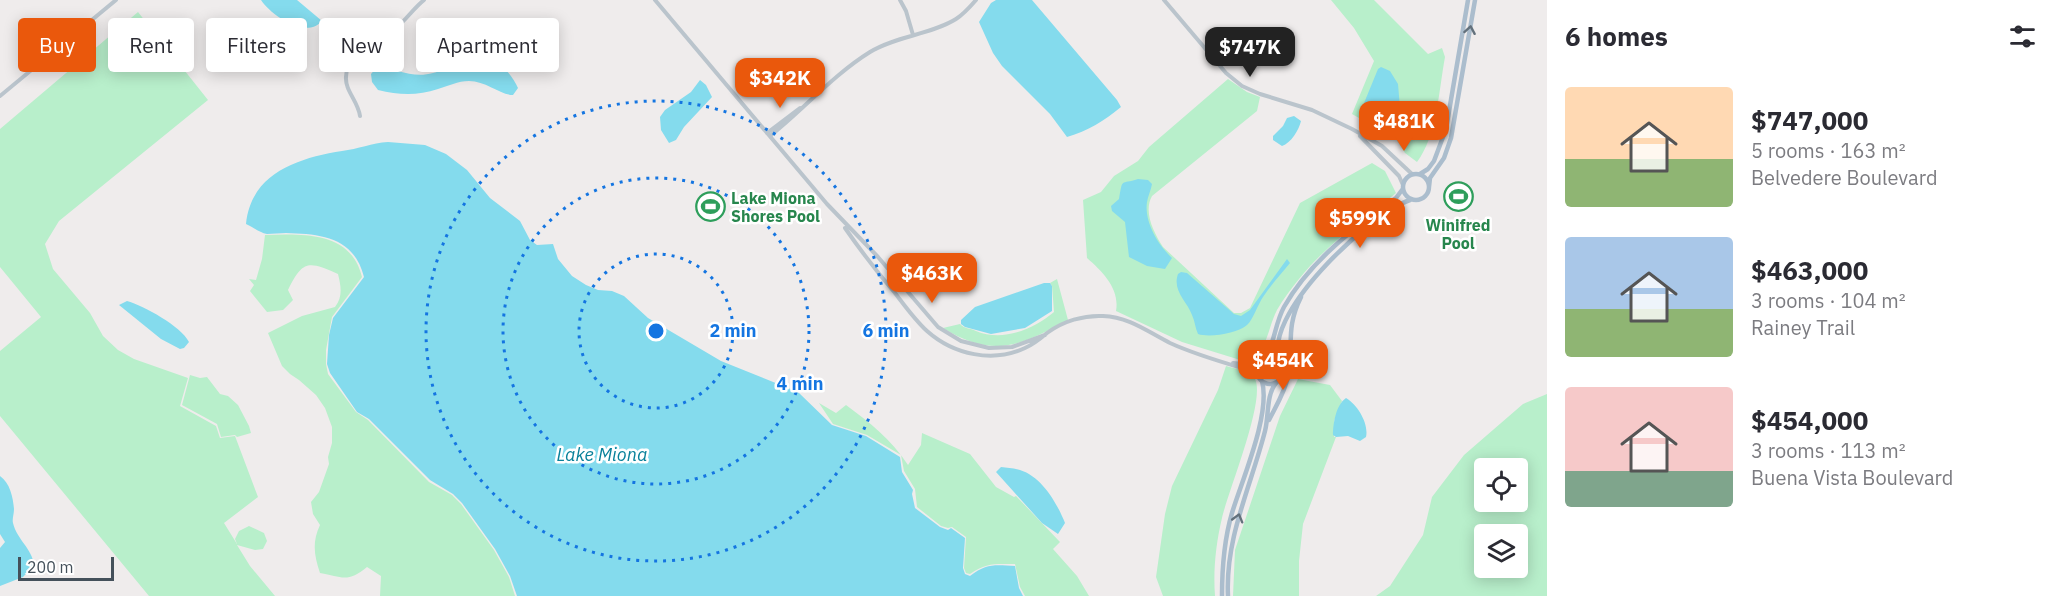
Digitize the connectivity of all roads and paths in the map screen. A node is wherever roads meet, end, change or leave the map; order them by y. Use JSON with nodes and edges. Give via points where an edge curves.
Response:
{"nodes":[{"id":1,"x":116,"y":0,"type":"edge"},
{"id":2,"x":424,"y":0,"type":"edge"},
{"id":3,"x":655,"y":0,"type":"edge"},
{"id":4,"x":900,"y":0,"type":"edge"},
{"id":5,"x":976,"y":0,"type":"edge"},
{"id":6,"x":1164,"y":0,"type":"edge"},
{"id":7,"x":1468,"y":0,"type":"edge"},
{"id":8,"x":1475,"y":0,"type":"edge"},
{"id":9,"x":913,"y":35,"type":"junction"},
{"id":10,"x":0,"y":96,"type":"edge"},
{"id":11,"x":360,"y":116,"type":"dead end"},
{"id":12,"x":1352,"y":129,"type":"junction"},
{"id":13,"x":769,"y":134,"type":"junction"},
{"id":14,"x":1412,"y":174,"type":"junction"},
{"id":15,"x":1420,"y":174,"type":"junction"},
{"id":16,"x":1402,"y":187,"type":"junction"},
{"id":17,"x":1429,"y":187,"type":"junction"},
{"id":18,"x":1410,"y":200,"type":"junction"},
{"id":19,"x":840,"y":220,"type":"junction"},
{"id":20,"x":1306,"y":288,"type":"junction"},
{"id":21,"x":1045,"y":335,"type":"junction"},
{"id":22,"x":1265,"y":358,"type":"junction"},
{"id":23,"x":1228,"y":363,"type":"junction"},
{"id":24,"x":1259,"y":363,"type":"junction"},
{"id":25,"x":1281,"y":363,"type":"junction"},
{"id":26,"x":1257,"y":376,"type":"junction"},
{"id":27,"x":1262,"y":381,"type":"junction"},
{"id":28,"x":1276,"y":383,"type":"junction"},
{"id":29,"x":1266,"y":428,"type":"junction"},
{"id":30,"x":1222,"y":596,"type":"edge"},
{"id":31,"x":1228,"y":596,"type":"edge"}],
"edges":[{"from":1,"to":10,"type":"street"},
{"from":2,"to":11,"type":"street","via":[[395,29],[359,49],[352,58],[346,81]]},
{"from":3,"to":13,"type":"street"},
{"from":4,"to":9,"type":"street"},
{"from":5,"to":9,"type":"street","via":[[956,20]]},
{"from":6,"to":12,"type":"street","via":[[1226,73],[1242,86]]},
{"from":7,"to":15,"type":"main road","via":[[1446,129],[1434,161]]},
{"from":17,"to":8,"type":"main road","one_way":true,"via":[[1451,138]]},
{"from":9,"to":13,"type":"street","via":[[869,53]]},
{"from":12,"to":14,"type":"street","via":[[1382,146]]},
{"from":12,"to":16,"type":"street","via":[[1399,176]]},
{"from":13,"to":19,"type":"street"},
{"from":14,"to":15,"type":"main road"},
{"from":14,"to":16,"type":"main road"},
{"from":15,"to":17,"type":"main road"},
{"from":16,"to":18,"type":"main road"},
{"from":16,"to":22,"type":"main road","via":[[1396,198],[1343,239],[1302,282],[1283,309]]},
{"from":17,"to":18,"type":"main road","via":[[1424,198]]},
{"from":18,"to":20,"type":"main road","via":[[1355,238]]},
{"from":19,"to":21,"type":"street","via":[[878,256],[938,327],[955,338],[973,346],[1000,348]]},
{"from":19,"to":21,"type":"street","via":[[921,325],[947,345],[994,356],[1026,348]]},
{"from":20,"to":25,"type":"main road","via":[[1291,309],[1279,339]]},
{"from":20,"to":29,"type":"main road","via":[[1292,319],[1288,377]]},
{"from":21,"to":23,"type":"street","via":[[1075,319],[1110,317],[1132,322],[1193,353]]},
{"from":22,"to":24,"type":"main road"},
{"from":22,"to":25,"type":"main road","via":[[1272,357]]},
{"from":23,"to":24,"type":"street"},
{"from":23,"to":26,"type":"street"},
{"from":24,"to":26,"type":"main road"},
{"from":25,"to":28,"type":"main road","via":[[1283,372]]},
{"from":26,"to":27,"type":"main road"},
{"from":27,"to":28,"type":"main road"},
{"from":27,"to":30,"type":"main road","via":[[1259,428],[1224,546]]},
{"from":28,"to":29,"type":"main road","via":[[1270,393]]},
{"from":31,"to":29,"type":"main road","one_way":true,"via":[[1231,543]]}]}
